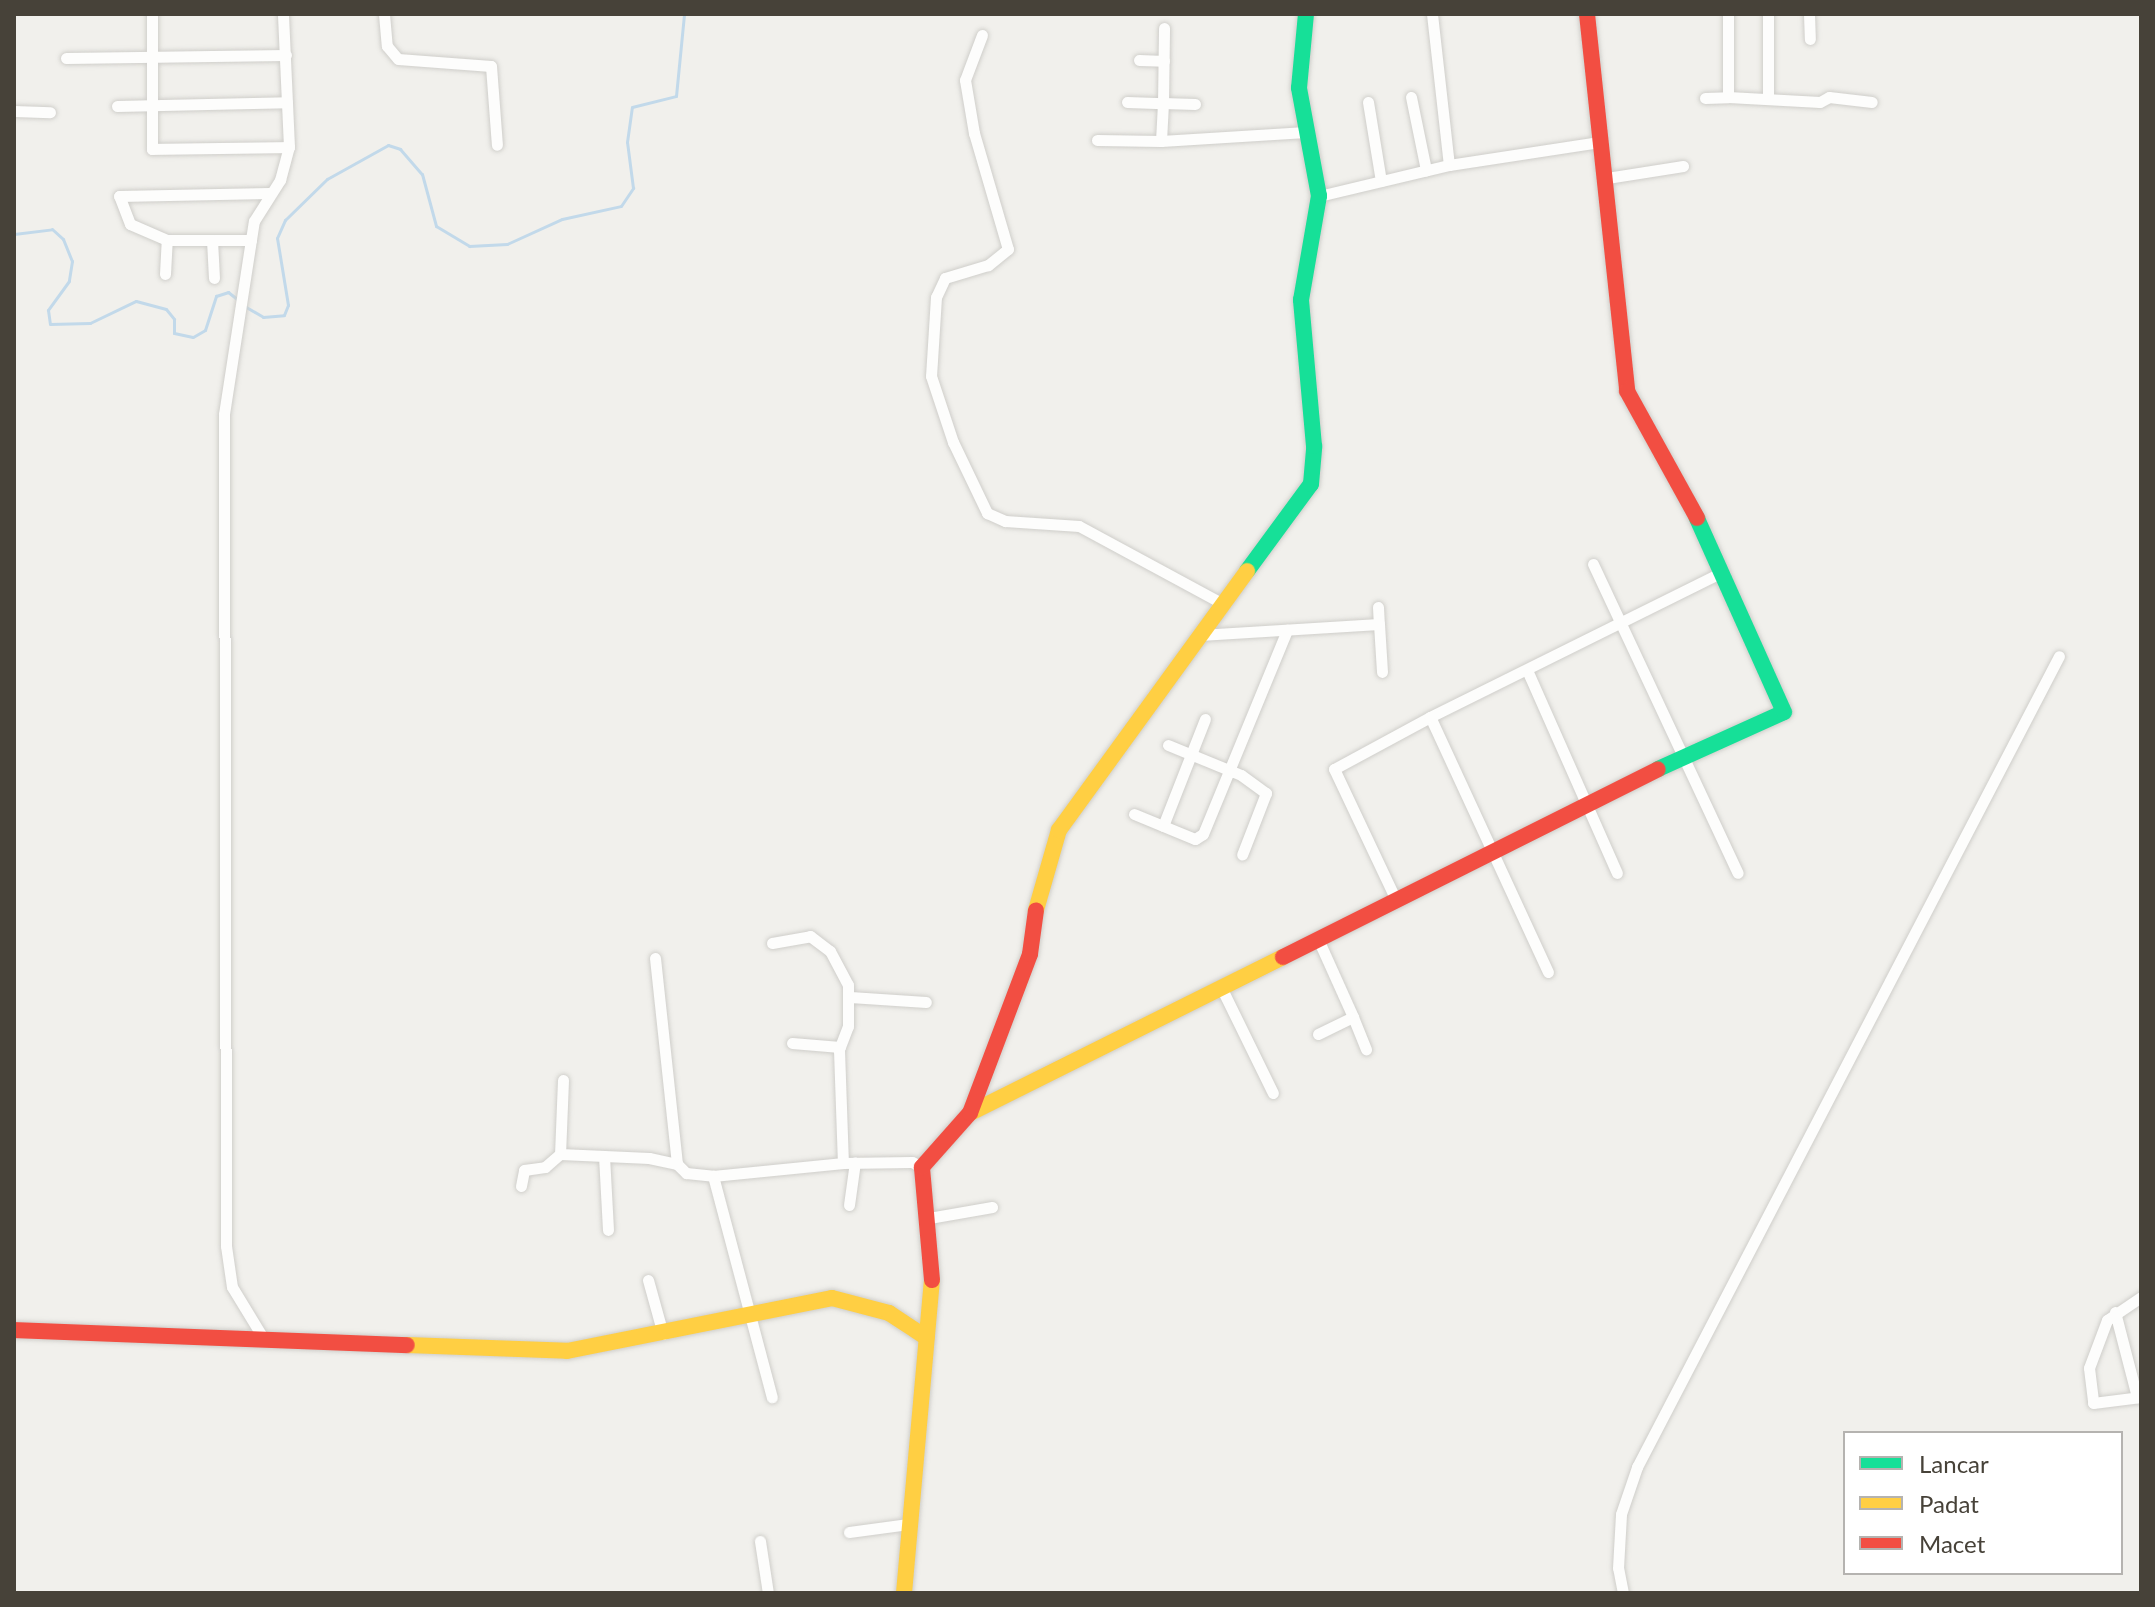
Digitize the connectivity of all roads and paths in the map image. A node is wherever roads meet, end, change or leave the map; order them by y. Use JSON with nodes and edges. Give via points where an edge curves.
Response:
{"nodes":[{"id":1,"x":152,"y":14,"type":"edge"},
{"id":2,"x":283,"y":14,"type":"edge"},
{"id":3,"x":384,"y":14,"type":"edge"},
{"id":4,"x":1306,"y":14,"type":"edge"},
{"id":5,"x":1432,"y":14,"type":"edge"},
{"id":6,"x":1587,"y":14,"type":"edge"},
{"id":7,"x":1728,"y":14,"type":"edge"},
{"id":8,"x":1768,"y":14,"type":"edge"},
{"id":9,"x":1809,"y":14,"type":"edge"},
{"id":10,"x":1164,"y":28,"type":"dead end"},
{"id":11,"x":982,"y":35,"type":"dead end"},
{"id":12,"x":1810,"y":39,"type":"dead end"},
{"id":13,"x":286,"y":55,"type":"junction"},
{"id":14,"x":152,"y":57,"type":"junction"},
{"id":15,"x":66,"y":58,"type":"dead end"},
{"id":16,"x":1139,"y":60,"type":"dead end"},
{"id":17,"x":1164,"y":61,"type":"junction"},
{"id":18,"x":1411,"y":97,"type":"dead end"},
{"id":19,"x":1728,"y":97,"type":"junction"},
{"id":20,"x":1705,"y":98,"type":"dead end"},
{"id":21,"x":1768,"y":99,"type":"junction"},
{"id":22,"x":287,"y":102,"type":"junction"},
{"id":23,"x":1127,"y":102,"type":"dead end"},
{"id":24,"x":1368,"y":102,"type":"dead end"},
{"id":25,"x":1872,"y":102,"type":"dead end"},
{"id":26,"x":1163,"y":103,"type":"junction"},
{"id":27,"x":152,"y":104,"type":"junction"},
{"id":28,"x":1195,"y":104,"type":"dead end"},
{"id":29,"x":117,"y":106,"type":"dead end"},
{"id":30,"x":14,"y":111,"type":"edge"},
{"id":31,"x":50,"y":112,"type":"dead end"},
{"id":32,"x":1306,"y":132,"type":"junction"},
{"id":33,"x":1097,"y":140,"type":"dead end"},
{"id":34,"x":1161,"y":141,"type":"junction"},
{"id":35,"x":1599,"y":142,"type":"junction"},
{"id":36,"x":497,"y":145,"type":"dead end"},
{"id":37,"x":289,"y":147,"type":"junction"},
{"id":38,"x":1449,"y":165,"type":"junction"},
{"id":39,"x":1683,"y":166,"type":"dead end"},
{"id":40,"x":1426,"y":170,"type":"junction"},
{"id":41,"x":1607,"y":178,"type":"junction"},
{"id":42,"x":1381,"y":181,"type":"junction"},
{"id":43,"x":269,"y":193,"type":"junction"},
{"id":44,"x":1319,"y":196,"type":"junction"},
{"id":45,"x":167,"y":240,"type":"junction"},
{"id":46,"x":212,"y":240,"type":"junction"},
{"id":47,"x":251,"y":240,"type":"junction"},
{"id":48,"x":165,"y":274,"type":"dead end"},
{"id":49,"x":214,"y":278,"type":"dead end"},
{"id":50,"x":1593,"y":564,"type":"dead end"},
{"id":51,"x":1722,"y":572,"type":"junction"},
{"id":52,"x":1223,"y":604,"type":"junction"},
{"id":53,"x":1378,"y":607,"type":"dead end"},
{"id":54,"x":1624,"y":622,"type":"junction"},
{"id":55,"x":1379,"y":624,"type":"junction"},
{"id":56,"x":1287,"y":630,"type":"junction"},
{"id":57,"x":1200,"y":635,"type":"junction"},
{"id":58,"x":2059,"y":656,"type":"dead end"},
{"id":59,"x":1527,"y":670,"type":"junction"},
{"id":60,"x":1382,"y":672,"type":"dead end"},
{"id":61,"x":1430,"y":717,"type":"junction"},
{"id":62,"x":1205,"y":719,"type":"dead end"},
{"id":63,"x":1168,"y":745,"type":"dead end"},
{"id":64,"x":1192,"y":754,"type":"junction"},
{"id":65,"x":1686,"y":755,"type":"junction"},
{"id":66,"x":1230,"y":769,"type":"junction"},
{"id":67,"x":1589,"y":805,"type":"junction"},
{"id":68,"x":1134,"y":814,"type":"dead end"},
{"id":69,"x":1163,"y":826,"type":"junction"},
{"id":70,"x":1492,"y":854,"type":"junction"},
{"id":71,"x":1242,"y":855,"type":"dead end"},
{"id":72,"x":1617,"y":873,"type":"dead end"},
{"id":73,"x":1738,"y":873,"type":"dead end"},
{"id":74,"x":1396,"y":900,"type":"junction"},
{"id":75,"x":1318,"y":939,"type":"junction"},
{"id":76,"x":772,"y":943,"type":"dead end"},
{"id":77,"x":655,"y":958,"type":"dead end"},
{"id":78,"x":1548,"y":972,"type":"dead end"},
{"id":79,"x":1221,"y":987,"type":"junction"},
{"id":80,"x":850,"y":997,"type":"junction"},
{"id":81,"x":926,"y":1002,"type":"dead end"},
{"id":82,"x":1353,"y":1017,"type":"junction"},
{"id":83,"x":1318,"y":1034,"type":"dead end"},
{"id":84,"x":792,"y":1043,"type":"dead end"},
{"id":85,"x":840,"y":1047,"type":"junction"},
{"id":86,"x":1366,"y":1049,"type":"dead end"},
{"id":87,"x":563,"y":1080,"type":"dead end"},
{"id":88,"x":1273,"y":1093,"type":"dead end"},
{"id":89,"x":970,"y":1113,"type":"junction"},
{"id":90,"x":560,"y":1154,"type":"junction"},
{"id":91,"x":604,"y":1156,"type":"junction"},
{"id":92,"x":849,"y":1163,"type":"junction"},
{"id":93,"x":677,"y":1164,"type":"junction"},
{"id":94,"x":922,"y":1167,"type":"junction"},
{"id":95,"x":713,"y":1176,"type":"junction"},
{"id":96,"x":521,"y":1186,"type":"dead end"},
{"id":97,"x":849,"y":1205,"type":"dead end"},
{"id":98,"x":992,"y":1207,"type":"dead end"},
{"id":99,"x":929,"y":1218,"type":"junction"},
{"id":100,"x":608,"y":1230,"type":"dead end"},
{"id":101,"x":648,"y":1280,"type":"dead end"},
{"id":102,"x":2141,"y":1297,"type":"edge"},
{"id":103,"x":2115,"y":1312,"type":"junction"},
{"id":104,"x":750,"y":1315,"type":"junction"},
{"id":105,"x":14,"y":1330,"type":"edge"},
{"id":106,"x":663,"y":1334,"type":"junction"},
{"id":107,"x":927,"y":1338,"type":"junction"},
{"id":108,"x":265,"y":1341,"type":"junction"},
{"id":109,"x":772,"y":1397,"type":"dead end"},
{"id":110,"x":2139,"y":1397,"type":"edge"},
{"id":111,"x":908,"y":1524,"type":"junction"},
{"id":112,"x":849,"y":1532,"type":"dead end"},
{"id":113,"x":760,"y":1541,"type":"dead end"},
{"id":114,"x":768,"y":1593,"type":"edge"},
{"id":115,"x":904,"y":1593,"type":"edge"},
{"id":116,"x":1623,"y":1593,"type":"edge"}],
"edges":[{"from":1,"to":14,"type":"street"},
{"from":2,"to":13,"type":"street"},
{"from":3,"to":36,"type":"street","via":[[387,46],[398,59],[491,66]]},
{"from":4,"to":32,"type":"street","via":[[1299,88]]},
{"from":5,"to":38,"type":"street"},
{"from":6,"to":35,"type":"street"},
{"from":7,"to":19,"type":"street"},
{"from":8,"to":21,"type":"street"},
{"from":9,"to":12,"type":"street"},
{"from":10,"to":17,"type":"street"},
{"from":11,"to":52,"type":"street","via":[[965,80],[974,133],[1008,249],[988,265],[945,278],[936,297],[931,376],[953,442],[975,492],[996,518],[1079,526]]},
{"from":13,"to":14,"type":"street"},
{"from":13,"to":22,"type":"street"},
{"from":14,"to":15,"type":"street"},
{"from":14,"to":27,"type":"street"},
{"from":16,"to":17,"type":"street"},
{"from":17,"to":26,"type":"street"},
{"from":18,"to":40,"type":"street"},
{"from":19,"to":20,"type":"street"},
{"from":19,"to":21,"type":"street"},
{"from":21,"to":25,"type":"street"},
{"from":22,"to":27,"type":"street"},
{"from":22,"to":37,"type":"street"},
{"from":23,"to":26,"type":"street"},
{"from":24,"to":42,"type":"street"},
{"from":26,"to":28,"type":"street"},
{"from":26,"to":34,"type":"street"},
{"from":27,"to":29,"type":"street"},
{"from":27,"to":37,"type":"street","via":[[152,149]]},
{"from":30,"to":31,"type":"street"},
{"from":32,"to":34,"type":"street"},
{"from":32,"to":44,"type":"street"},
{"from":33,"to":34,"type":"street"},
{"from":35,"to":38,"type":"street"},
{"from":35,"to":41,"type":"street"},
{"from":37,"to":43,"type":"street","via":[[280,180]]},
{"from":38,"to":40,"type":"street"},
{"from":39,"to":41,"type":"street"},
{"from":40,"to":42,"type":"street"},
{"from":41,"to":51,"type":"street","via":[[1627,391]]},
{"from":42,"to":44,"type":"street"},
{"from":43,"to":45,"type":"street","via":[[119,196],[124,219]]},
{"from":43,"to":47,"type":"street","via":[[258,209]]},
{"from":44,"to":52,"type":"street","via":[[1301,300],[1314,446],[1311,484]]},
{"from":45,"to":46,"type":"street"},
{"from":45,"to":48,"type":"street"},
{"from":46,"to":47,"type":"street"},
{"from":46,"to":49,"type":"street"},
{"from":47,"to":108,"type":"street","via":[[224,414],[225,1188],[232,1287]]},
{"from":50,"to":54,"type":"street"},
{"from":51,"to":54,"type":"street"},
{"from":51,"to":65,"type":"street","via":[[1784,712]]},
{"from":52,"to":57,"type":"street"},
{"from":53,"to":55,"type":"street"},
{"from":54,"to":59,"type":"street"},
{"from":54,"to":65,"type":"street"},
{"from":55,"to":56,"type":"street"},
{"from":55,"to":60,"type":"street"},
{"from":56,"to":57,"type":"street"},
{"from":56,"to":66,"type":"street"},
{"from":57,"to":89,"type":"street","via":[[1105,761],[1050,850],[1030,954]]},
{"from":58,"to":116,"type":"street","via":[[1637,1467],[1621,1514],[1618,1568]]},
{"from":59,"to":61,"type":"street"},
{"from":59,"to":67,"type":"street"},
{"from":61,"to":70,"type":"street"},
{"from":61,"to":74,"type":"street","via":[[1334,769]]},
{"from":62,"to":64,"type":"street"},
{"from":63,"to":64,"type":"street"},
{"from":64,"to":66,"type":"street"},
{"from":64,"to":69,"type":"street"},
{"from":65,"to":67,"type":"street"},
{"from":65,"to":73,"type":"street"},
{"from":66,"to":69,"type":"street","via":[[1203,834],[1195,839]]},
{"from":66,"to":71,"type":"street","via":[[1267,796]]},
{"from":67,"to":70,"type":"street"},
{"from":67,"to":72,"type":"street"},
{"from":68,"to":69,"type":"street"},
{"from":70,"to":74,"type":"street"},
{"from":70,"to":78,"type":"street"},
{"from":74,"to":75,"type":"street"},
{"from":75,"to":79,"type":"street"},
{"from":75,"to":82,"type":"street"},
{"from":76,"to":80,"type":"street","via":[[813,938],[844,971]]},
{"from":77,"to":93,"type":"street"},
{"from":79,"to":88,"type":"street"},
{"from":79,"to":89,"type":"street"},
{"from":80,"to":81,"type":"street"},
{"from":80,"to":85,"type":"street"},
{"from":82,"to":83,"type":"street"},
{"from":82,"to":86,"type":"street"},
{"from":84,"to":85,"type":"street"},
{"from":85,"to":92,"type":"street"},
{"from":87,"to":90,"type":"street"},
{"from":89,"to":94,"type":"street"},
{"from":90,"to":91,"type":"street"},
{"from":90,"to":96,"type":"street","via":[[545,1167],[524,1170]]},
{"from":91,"to":93,"type":"street"},
{"from":91,"to":100,"type":"street"},
{"from":92,"to":94,"type":"street","via":[[912,1162]]},
{"from":92,"to":95,"type":"street"},
{"from":92,"to":97,"type":"street"},
{"from":93,"to":95,"type":"street","via":[[686,1173]]},
{"from":94,"to":99,"type":"street"},
{"from":95,"to":104,"type":"street"},
{"from":98,"to":99,"type":"street"},
{"from":99,"to":107,"type":"street","via":[[933,1267]]},
{"from":101,"to":106,"type":"street"},
{"from":102,"to":103,"type":"street"},
{"from":103,"to":110,"type":"street"},
{"from":103,"to":110,"type":"street","via":[[2091,1356],[2091,1395],[2097,1404]]},
{"from":104,"to":106,"type":"street"},
{"from":104,"to":107,"type":"street","via":[[847,1299],[889,1313]]},
{"from":104,"to":109,"type":"street"},
{"from":105,"to":108,"type":"street"},
{"from":106,"to":108,"type":"street","via":[[567,1351]]},
{"from":107,"to":111,"type":"street"},
{"from":111,"to":112,"type":"street"},
{"from":111,"to":115,"type":"street"},
{"from":113,"to":114,"type":"street"}]}
